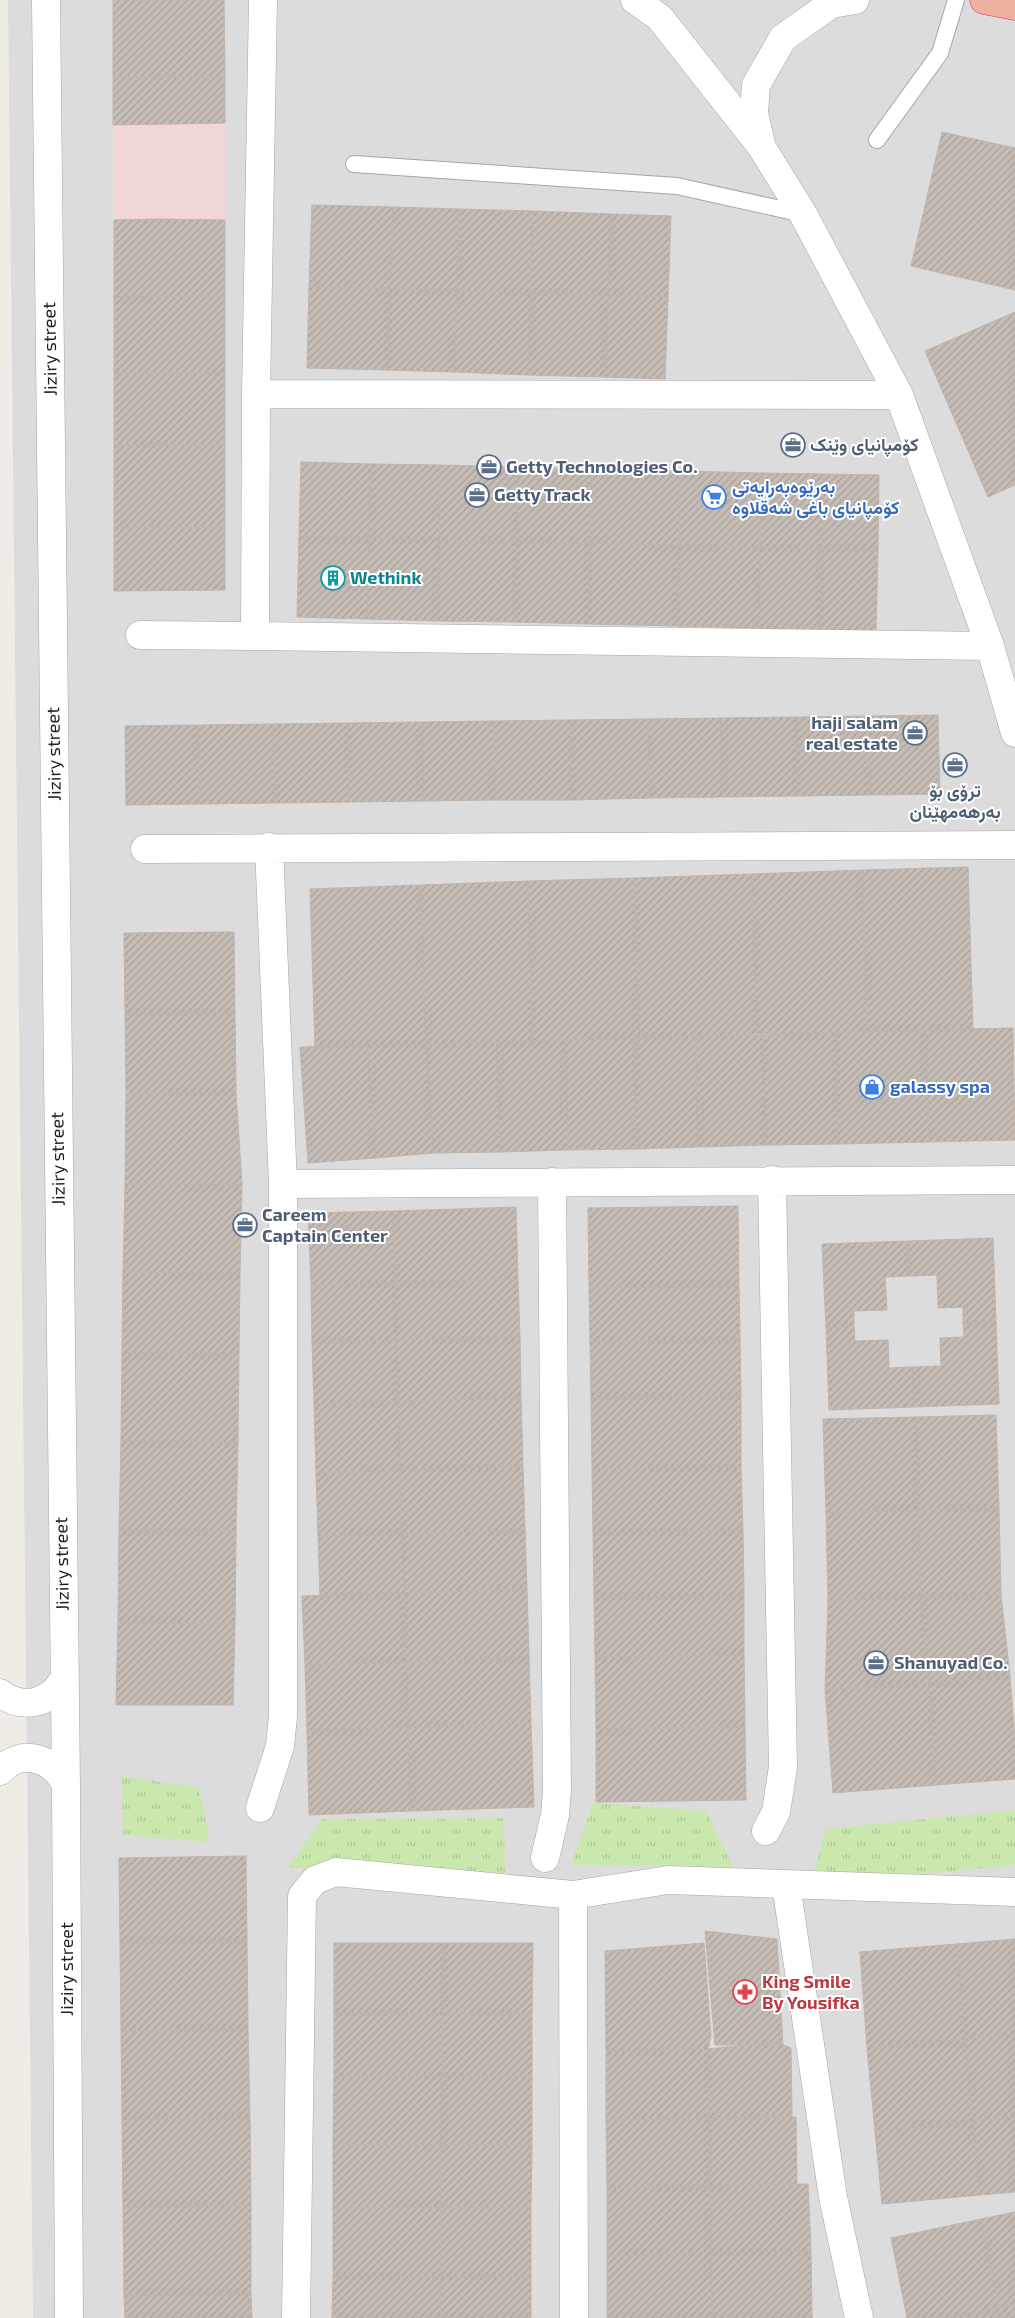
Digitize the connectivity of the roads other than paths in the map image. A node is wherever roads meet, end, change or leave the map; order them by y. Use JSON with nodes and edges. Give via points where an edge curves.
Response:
{"nodes":[{"id":1,"x":263,"y":0,"type":"edge"},
{"id":2,"x":635,"y":0,"type":"edge"},
{"id":3,"x":855,"y":0,"type":"edge"},
{"id":4,"x":956,"y":0,"type":"edge"},
{"id":5,"x":984,"y":0,"type":"edge"},
{"id":6,"x":44,"y":2,"type":"edge"},
{"id":7,"x":1015,"y":6,"type":"edge"},
{"id":8,"x":877,"y":140,"type":"dead end"},
{"id":9,"x":761,"y":146,"type":"junction"},
{"id":10,"x":354,"y":164,"type":"dead end"},
{"id":11,"x":803,"y":214,"type":"junction"},
{"id":12,"x":256,"y":394,"type":"junction"},
{"id":13,"x":899,"y":395,"type":"junction"},
{"id":14,"x":140,"y":635,"type":"dead end"},
{"id":15,"x":254,"y":636,"type":"junction"},
{"id":16,"x":990,"y":646,"type":"junction"},
{"id":17,"x":1015,"y":733,"type":"edge"},
{"id":18,"x":1015,"y":845,"type":"edge"},
{"id":19,"x":269,"y":847,"type":"junction"},
{"id":20,"x":145,"y":849,"type":"dead end"},
{"id":21,"x":772,"y":1180,"type":"junction"},
{"id":22,"x":1015,"y":1180,"type":"edge"},
{"id":23,"x":552,"y":1182,"type":"junction"},
{"id":24,"x":283,"y":1184,"type":"junction"},
{"id":25,"x":63,"y":1680,"type":"junction"},
{"id":26,"x":0,"y":1693,"type":"edge"},
{"id":27,"x":0,"y":1771,"type":"edge"},
{"id":28,"x":66,"y":1785,"type":"junction"},
{"id":29,"x":260,"y":1808,"type":"dead end"},
{"id":30,"x":766,"y":1831,"type":"dead end"},
{"id":31,"x":544,"y":1858,"type":"dead end"},
{"id":32,"x":786,"y":1885,"type":"junction"},
{"id":33,"x":1015,"y":1892,"type":"edge"},
{"id":34,"x":573,"y":1895,"type":"junction"},
{"id":35,"x":68,"y":2318,"type":"edge"},
{"id":36,"x":296,"y":2318,"type":"edge"},
{"id":37,"x":574,"y":2318,"type":"edge"},
{"id":38,"x":859,"y":2318,"type":"edge"}],
"edges":[{"from":1,"to":12,"type":"street"},
{"from":2,"to":9,"type":"street","via":[[660,18]]},
{"from":3,"to":9,"type":"street","via":[[831,4],[783,38],[756,85],[754,114]]},
{"from":4,"to":8,"type":"lane","via":[[940,53]]},
{"from":5,"to":7,"type":"highway"},
{"from":6,"to":25,"type":"street","name":"Jiziry street"},
{"from":9,"to":11,"type":"street"},
{"from":10,"to":11,"type":"lane","via":[[677,186]]},
{"from":11,"to":13,"type":"street"},
{"from":12,"to":13,"type":"street"},
{"from":12,"to":15,"type":"street"},
{"from":13,"to":16,"type":"street"},
{"from":14,"to":15,"type":"street"},
{"from":15,"to":16,"type":"street"},
{"from":16,"to":17,"type":"street"},
{"from":18,"to":19,"type":"street"},
{"from":19,"to":20,"type":"street"},
{"from":19,"to":24,"type":"street"},
{"from":21,"to":22,"type":"street"},
{"from":21,"to":23,"type":"street"},
{"from":21,"to":30,"type":"street","via":[[782,1766],[776,1812]]},
{"from":23,"to":24,"type":"street"},
{"from":23,"to":31,"type":"street","via":[[557,1790],[556,1815]]},
{"from":24,"to":29,"type":"street","via":[[283,1716],[280,1746]]},
{"from":25,"to":26,"type":"street","via":[[52,1695],[35,1702],[17,1702]]},
{"from":25,"to":28,"type":"street","name":"Jiziry street"},
{"from":27,"to":28,"type":"street","via":[[14,1760],[35,1758],[54,1767]]},
{"from":28,"to":35,"type":"street","name":"Jiziry street"},
{"from":32,"to":33,"type":"street"},
{"from":32,"to":34,"type":"street","via":[[668,1880]]},
{"from":32,"to":38,"type":"street","via":[[833,2197]]},
{"from":34,"to":36,"type":"street","via":[[336,1872],[315,1880],[302,1896]]},
{"from":34,"to":37,"type":"street"}]}
